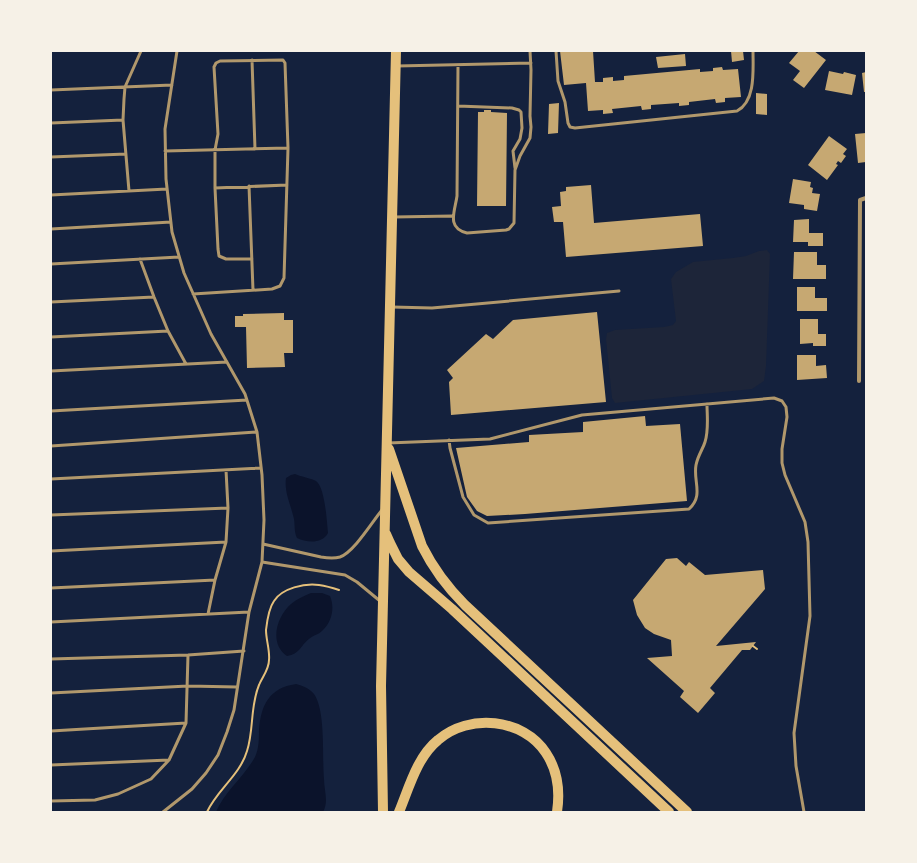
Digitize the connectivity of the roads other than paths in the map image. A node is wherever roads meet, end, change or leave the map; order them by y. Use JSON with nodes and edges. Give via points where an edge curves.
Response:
{"nodes":[{"id":1,"x":141,"y":51,"type":"edge"},
{"id":2,"x":176,"y":51,"type":"edge"},
{"id":3,"x":396,"y":51,"type":"edge"},
{"id":4,"x":530,"y":51,"type":"edge"},
{"id":5,"x":556,"y":51,"type":"edge"},
{"id":6,"x":753,"y":51,"type":"edge"},
{"id":7,"x":252,"y":60,"type":"junction"},
{"id":8,"x":531,"y":63,"type":"junction"},
{"id":9,"x":458,"y":65,"type":"junction"},
{"id":10,"x":396,"y":66,"type":"junction"},
{"id":11,"x":172,"y":85,"type":"junction"},
{"id":12,"x":126,"y":87,"type":"junction"},
{"id":13,"x":51,"y":90,"type":"edge"},
{"id":14,"x":458,"y":106,"type":"junction"},
{"id":15,"x":124,"y":120,"type":"junction"},
{"id":16,"x":51,"y":123,"type":"edge"},
{"id":17,"x":288,"y":148,"type":"junction"},
{"id":18,"x":255,"y":149,"type":"junction"},
{"id":19,"x":215,"y":150,"type":"junction"},
{"id":20,"x":165,"y":152,"type":"junction"},
{"id":21,"x":126,"y":154,"type":"junction"},
{"id":22,"x":51,"y":157,"type":"edge"},
{"id":23,"x":516,"y":170,"type":"junction"},
{"id":24,"x":287,"y":184,"type":"junction"},
{"id":25,"x":249,"y":186,"type":"junction"},
{"id":26,"x":215,"y":188,"type":"junction"},
{"id":27,"x":167,"y":189,"type":"junction"},
{"id":28,"x":129,"y":191,"type":"junction"},
{"id":29,"x":51,"y":195,"type":"edge"},
{"id":30,"x":866,"y":198,"type":"edge"},
{"id":31,"x":452,"y":216,"type":"junction"},
{"id":32,"x":392,"y":217,"type":"junction"},
{"id":33,"x":171,"y":222,"type":"junction"},
{"id":34,"x":51,"y":229,"type":"edge"},
{"id":35,"x":180,"y":257,"type":"junction"},
{"id":36,"x":140,"y":259,"type":"junction"},
{"id":37,"x":252,"y":259,"type":"junction"},
{"id":38,"x":51,"y":264,"type":"edge"},
{"id":39,"x":253,"y":290,"type":"junction"},
{"id":40,"x":619,"y":291,"type":"dead end"},
{"id":41,"x":193,"y":294,"type":"junction"},
{"id":42,"x":154,"y":297,"type":"junction"},
{"id":43,"x":51,"y":302,"type":"edge"},
{"id":44,"x":390,"y":307,"type":"junction"},
{"id":45,"x":168,"y":331,"type":"junction"},
{"id":46,"x":51,"y":338,"type":"edge"},
{"id":47,"x":227,"y":362,"type":"junction"},
{"id":48,"x":860,"y":363,"type":"junction"},
{"id":49,"x":866,"y":363,"type":"edge"},
{"id":50,"x":186,"y":364,"type":"junction"},
{"id":51,"x":51,"y":371,"type":"edge"},
{"id":52,"x":859,"y":381,"type":"dead end"},
{"id":53,"x":247,"y":400,"type":"junction"},
{"id":54,"x":707,"y":404,"type":"junction"},
{"id":55,"x":51,"y":410,"type":"edge"},
{"id":56,"x":257,"y":432,"type":"junction"},
{"id":57,"x":449,"y":440,"type":"junction"},
{"id":58,"x":387,"y":443,"type":"junction"},
{"id":59,"x":51,"y":446,"type":"edge"},
{"id":60,"x":261,"y":468,"type":"junction"},
{"id":61,"x":226,"y":470,"type":"junction"},
{"id":62,"x":51,"y":479,"type":"edge"},
{"id":63,"x":385,"y":506,"type":"junction"},
{"id":64,"x":228,"y":508,"type":"junction"},
{"id":65,"x":51,"y":515,"type":"edge"},
{"id":66,"x":384,"y":528,"type":"junction"},
{"id":67,"x":226,"y":542,"type":"junction"},
{"id":68,"x":263,"y":544,"type":"junction"},
{"id":69,"x":51,"y":551,"type":"edge"},
{"id":70,"x":262,"y":562,"type":"junction"},
{"id":71,"x":215,"y":580,"type":"junction"},
{"id":72,"x":51,"y":588,"type":"edge"},
{"id":73,"x":383,"y":603,"type":"junction"},
{"id":74,"x":249,"y":612,"type":"junction"},
{"id":75,"x":208,"y":614,"type":"junction"},
{"id":76,"x":51,"y":622,"type":"edge"},
{"id":77,"x":244,"y":651,"type":"junction"},
{"id":78,"x":188,"y":655,"type":"junction"},
{"id":79,"x":51,"y":659,"type":"edge"},
{"id":80,"x":188,"y":686,"type":"junction"},
{"id":81,"x":237,"y":687,"type":"junction"},
{"id":82,"x":51,"y":693,"type":"edge"},
{"id":83,"x":186,"y":724,"type":"junction"},
{"id":84,"x":51,"y":731,"type":"edge"},
{"id":85,"x":169,"y":760,"type":"junction"},
{"id":86,"x":51,"y":766,"type":"edge"},
{"id":87,"x":51,"y":801,"type":"edge"},
{"id":88,"x":163,"y":812,"type":"edge"},
{"id":89,"x":383,"y":812,"type":"edge"},
{"id":90,"x":399,"y":812,"type":"edge"},
{"id":91,"x":557,"y":812,"type":"edge"},
{"id":92,"x":669,"y":812,"type":"edge"},
{"id":93,"x":687,"y":812,"type":"edge"},
{"id":94,"x":804,"y":812,"type":"edge"}],
"edges":[{"from":1,"to":12,"type":"lane"},
{"from":2,"to":11,"type":"lane"},
{"from":3,"to":10,"type":"main road"},
{"from":4,"to":8,"type":"lane"},
{"from":5,"to":6,"type":"lane","via":[[558,81],[568,123],[570,127],[575,128],[737,111],[744,108],[751,88]]},
{"from":7,"to":17,"type":"lane","via":[[278,59],[285,63]]},
{"from":7,"to":18,"type":"lane"},
{"from":7,"to":19,"type":"lane","via":[[220,61],[214,67],[218,134]]},
{"from":8,"to":9,"type":"lane"},
{"from":8,"to":23,"type":"lane","via":[[530,138]]},
{"from":9,"to":10,"type":"lane"},
{"from":9,"to":14,"type":"lane"},
{"from":10,"to":32,"type":"main road"},
{"from":11,"to":12,"type":"lane"},
{"from":11,"to":20,"type":"lane","via":[[165,129]]},
{"from":12,"to":13,"type":"lane"},
{"from":12,"to":15,"type":"lane"},
{"from":14,"to":23,"type":"lane","via":[[512,108],[521,112],[522,135],[513,151]]},
{"from":14,"to":31,"type":"lane","via":[[457,196]]},
{"from":15,"to":16,"type":"lane"},
{"from":15,"to":21,"type":"lane"},
{"from":17,"to":18,"type":"lane"},
{"from":17,"to":24,"type":"lane"},
{"from":18,"to":19,"type":"lane"},
{"from":19,"to":20,"type":"lane"},
{"from":19,"to":26,"type":"lane"},
{"from":20,"to":27,"type":"lane"},
{"from":21,"to":22,"type":"lane"},
{"from":21,"to":28,"type":"lane"},
{"from":23,"to":31,"type":"lane","via":[[515,218],[509,229],[461,232],[457,229]]},
{"from":24,"to":25,"type":"lane"},
{"from":24,"to":39,"type":"lane","via":[[284,278],[280,286]]},
{"from":25,"to":26,"type":"lane"},
{"from":25,"to":37,"type":"lane"},
{"from":26,"to":37,"type":"lane","via":[[219,256],[226,259]]},
{"from":27,"to":28,"type":"lane"},
{"from":27,"to":33,"type":"lane"},
{"from":28,"to":29,"type":"lane"},
{"from":30,"to":48,"type":"street","via":[[860,200]]},
{"from":31,"to":32,"type":"lane"},
{"from":32,"to":44,"type":"main road"},
{"from":33,"to":34,"type":"lane"},
{"from":33,"to":35,"type":"lane"},
{"from":35,"to":36,"type":"lane"},
{"from":35,"to":41,"type":"lane"},
{"from":36,"to":38,"type":"lane"},
{"from":36,"to":42,"type":"lane"},
{"from":37,"to":39,"type":"lane"},
{"from":39,"to":41,"type":"lane"},
{"from":40,"to":44,"type":"lane","via":[[432,308]]},
{"from":41,"to":47,"type":"lane"},
{"from":42,"to":43,"type":"lane"},
{"from":42,"to":45,"type":"lane"},
{"from":44,"to":58,"type":"main road"},
{"from":45,"to":46,"type":"lane"},
{"from":45,"to":50,"type":"lane"},
{"from":47,"to":50,"type":"lane"},
{"from":47,"to":53,"type":"lane"},
{"from":48,"to":49,"type":"street"},
{"from":48,"to":52,"type":"street"},
{"from":50,"to":51,"type":"lane"},
{"from":53,"to":55,"type":"lane"},
{"from":53,"to":56,"type":"lane"},
{"from":54,"to":57,"type":"lane","via":[[582,415],[490,439]]},
{"from":54,"to":57,"type":"lane","via":[[707,435],[696,466],[696,503],[689,509],[488,523],[474,515],[463,497]]},
{"from":54,"to":94,"type":"lane","via":[[774,398],[782,401],[786,407],[782,463],[805,522],[808,542],[810,616],[794,734],[796,766]]},
{"from":56,"to":59,"type":"lane"},
{"from":56,"to":60,"type":"lane"},
{"from":57,"to":58,"type":"lane"},
{"from":58,"to":63,"type":"main road"},
{"from":58,"to":93,"type":"main road","via":[[422,546],[445,583],[470,610]]},
{"from":60,"to":61,"type":"lane"},
{"from":60,"to":68,"type":"lane"},
{"from":61,"to":62,"type":"lane"},
{"from":61,"to":64,"type":"lane"},
{"from":63,"to":66,"type":"main road"},
{"from":63,"to":68,"type":"lane","via":[[350,550],[340,557],[321,557]]},
{"from":64,"to":65,"type":"lane"},
{"from":64,"to":67,"type":"lane"},
{"from":66,"to":73,"type":"main road"},
{"from":66,"to":92,"type":"main road","via":[[398,559],[409,572]]},
{"from":67,"to":69,"type":"lane"},
{"from":67,"to":71,"type":"lane"},
{"from":68,"to":70,"type":"lane"},
{"from":70,"to":73,"type":"lane","via":[[345,575]]},
{"from":70,"to":74,"type":"lane"},
{"from":71,"to":72,"type":"lane"},
{"from":71,"to":75,"type":"lane"},
{"from":73,"to":89,"type":"main road"},
{"from":74,"to":75,"type":"lane"},
{"from":74,"to":77,"type":"lane"},
{"from":75,"to":76,"type":"lane"},
{"from":77,"to":78,"type":"lane"},
{"from":77,"to":81,"type":"lane"},
{"from":78,"to":79,"type":"lane"},
{"from":78,"to":80,"type":"lane"},
{"from":80,"to":81,"type":"lane"},
{"from":80,"to":82,"type":"lane"},
{"from":80,"to":83,"type":"lane"},
{"from":81,"to":88,"type":"lane","via":[[234,710],[218,755],[206,774],[192,789]]},
{"from":83,"to":84,"type":"lane"},
{"from":83,"to":85,"type":"lane"},
{"from":85,"to":86,"type":"lane"},
{"from":85,"to":87,"type":"lane","via":[[151,778],[118,794],[95,800]]},
{"from":90,"to":91,"type":"main road","via":[[418,767],[430,748],[449,732],[484,722],[514,728],[539,744],[556,776],[559,790]]}]}
